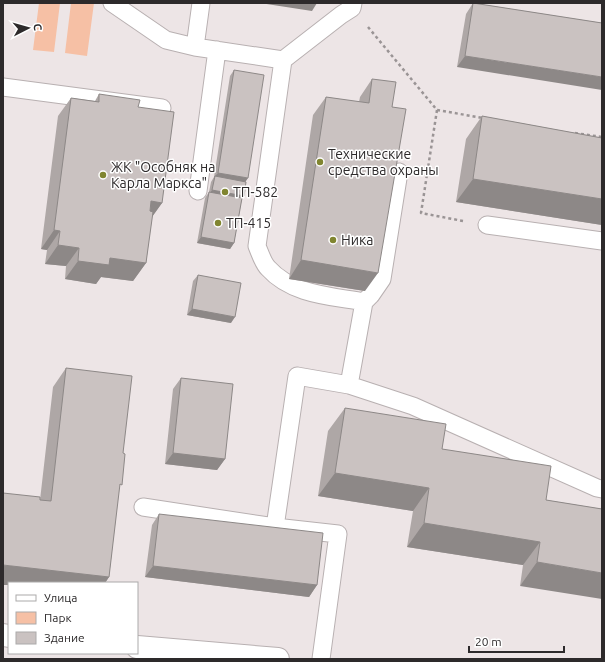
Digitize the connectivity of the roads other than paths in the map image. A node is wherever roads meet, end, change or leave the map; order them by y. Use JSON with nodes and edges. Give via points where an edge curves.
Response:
{"nodes":[{"id":1,"x":112,"y":3,"type":"edge"},
{"id":2,"x":201,"y":3,"type":"edge"},
{"id":3,"x":353,"y":5,"type":"edge"},
{"id":4,"x":195,"y":47,"type":"junction"},
{"id":5,"x":217,"y":50,"type":"junction"},
{"id":6,"x":282,"y":60,"type":"junction"},
{"id":7,"x":3,"y":87,"type":"edge"},
{"id":8,"x":162,"y":108,"type":"dead end"},
{"id":9,"x":399,"y":172,"type":"edge"},
{"id":10,"x":198,"y":191,"type":"dead end"},
{"id":11,"x":487,"y":225,"type":"road end"},
{"id":12,"x":602,"y":241,"type":"edge"},
{"id":13,"x":364,"y":302,"type":"junction"},
{"id":14,"x":349,"y":385,"type":"junction"},
{"id":15,"x":602,"y":489,"type":"edge"},
{"id":16,"x":143,"y":507,"type":"dead end"},
{"id":17,"x":275,"y":527,"type":"junction"},
{"id":18,"x":138,"y":647,"type":"edge"},
{"id":19,"x":278,"y":659,"type":"edge"},
{"id":20,"x":321,"y":659,"type":"edge"}],
"edges":[{"from":1,"to":4,"type":"lane","via":[[166,40]]},
{"from":2,"to":4,"type":"lane"},
{"from":3,"to":6,"type":"lane"},
{"from":4,"to":5,"type":"lane"},
{"from":5,"to":6,"type":"lane"},
{"from":5,"to":10,"type":"lane"},
{"from":6,"to":13,"type":"lane","via":[[257,246],[267,268],[285,283],[302,290]]},
{"from":7,"to":8,"type":"lane"},
{"from":9,"to":13,"type":"lane","via":[[382,279]]},
{"from":11,"to":12,"type":"lane"},
{"from":13,"to":14,"type":"lane"},
{"from":14,"to":15,"type":"lane","via":[[413,406]]},
{"from":14,"to":17,"type":"lane","via":[[297,376]]},
{"from":16,"to":17,"type":"lane"},
{"from":17,"to":20,"type":"lane","via":[[338,534]]},
{"from":18,"to":19,"type":"street"}]}
